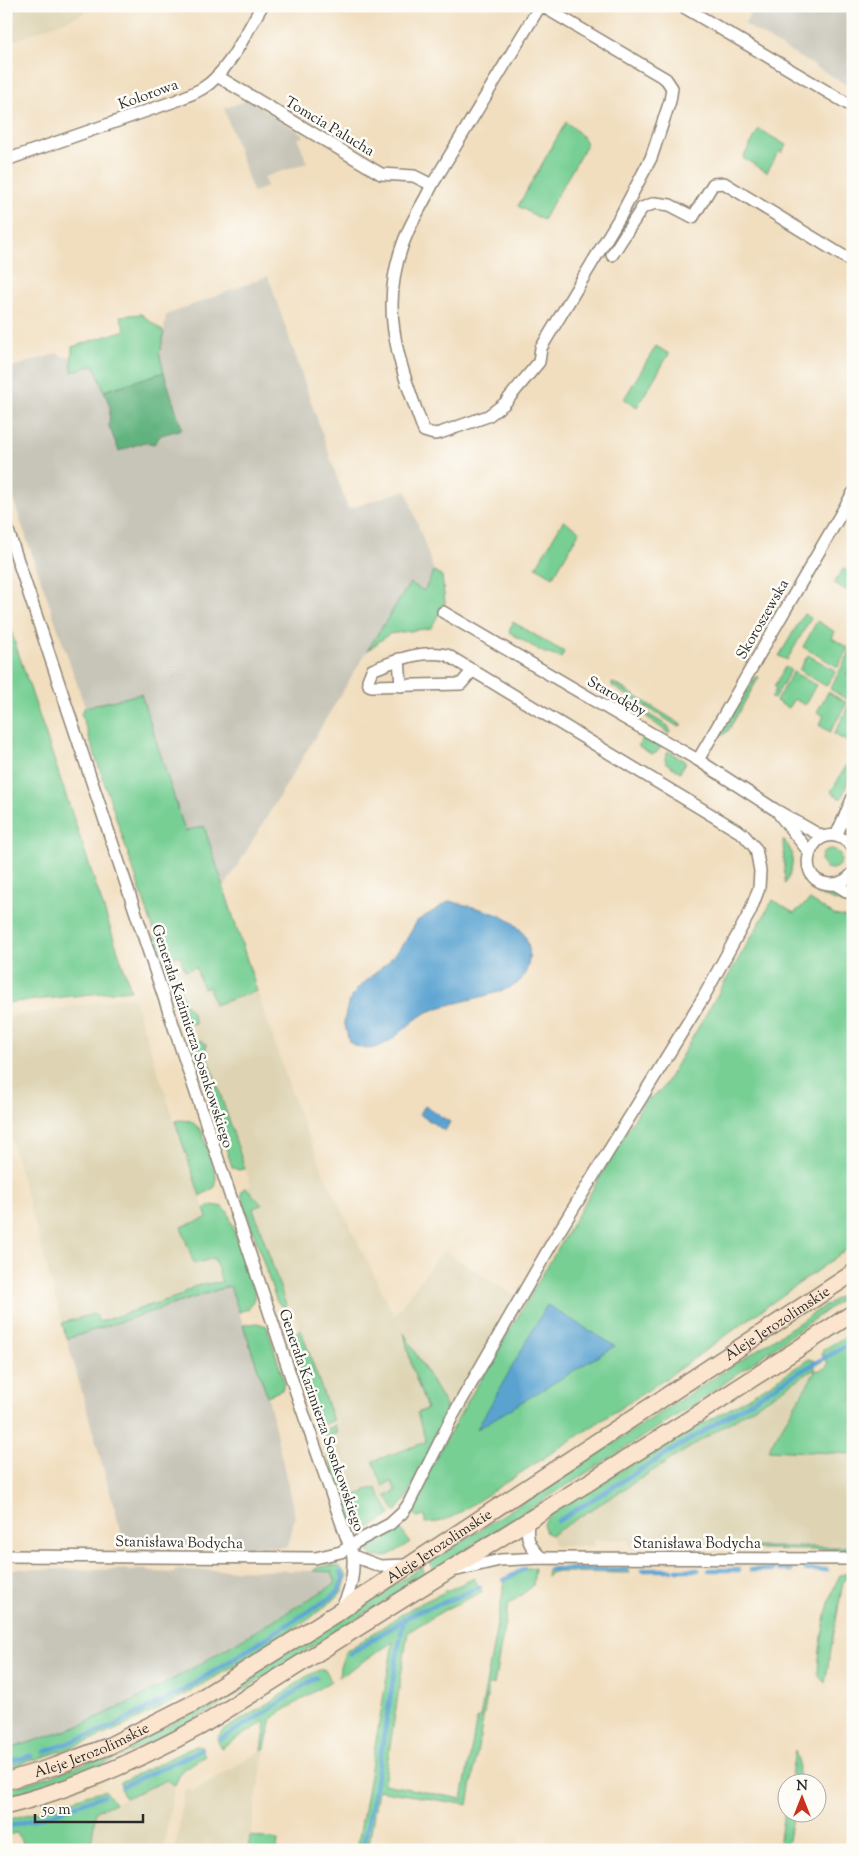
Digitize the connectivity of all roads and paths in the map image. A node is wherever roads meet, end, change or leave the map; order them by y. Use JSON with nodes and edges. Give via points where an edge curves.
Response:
{"nodes":[{"id":1,"x":262,"y":6,"type":"edge"},
{"id":2,"x":541,"y":6,"type":"edge"},
{"id":3,"x":682,"y":6,"type":"edge"},
{"id":4,"x":218,"y":76,"type":"junction"},
{"id":5,"x":853,"y":107,"type":"edge"},
{"id":6,"x":6,"y":160,"type":"edge"},
{"id":7,"x":432,"y":186,"type":"junction"},
{"id":8,"x":612,"y":255,"type":"dead end"},
{"id":9,"x":853,"y":262,"type":"edge"},
{"id":10,"x":853,"y":493,"type":"edge"},
{"id":11,"x":6,"y":525,"type":"edge"},
{"id":12,"x":443,"y":612,"type":"dead end"},
{"id":13,"x":399,"y":659,"type":"junction"},
{"id":14,"x":473,"y":670,"type":"junction"},
{"id":15,"x":400,"y":686,"type":"junction"},
{"id":16,"x":698,"y":760,"type":"junction"},
{"id":17,"x":853,"y":797,"type":"edge"},
{"id":18,"x":774,"y":809,"type":"junction"},
{"id":19,"x":836,"y":836,"type":"junction"},
{"id":20,"x":823,"y":837,"type":"junction"},
{"id":21,"x":853,"y":847,"type":"edge"},
{"id":22,"x":809,"y":852,"type":"junction"},
{"id":23,"x":853,"y":873,"type":"edge"},
{"id":24,"x":835,"y":884,"type":"junction"},
{"id":25,"x":853,"y":895,"type":"edge"},
{"id":26,"x":853,"y":1272,"type":"edge"},
{"id":27,"x":853,"y":1313,"type":"edge"},
{"id":28,"x":529,"y":1519,"type":"junction"},
{"id":29,"x":351,"y":1551,"type":"junction"},
{"id":30,"x":6,"y":1556,"type":"edge"},
{"id":31,"x":542,"y":1558,"type":"junction"},
{"id":32,"x":853,"y":1559,"type":"edge"},
{"id":33,"x":409,"y":1565,"type":"junction"},
{"id":34,"x":443,"y":1573,"type":"junction"},
{"id":35,"x":340,"y":1611,"type":"junction"},
{"id":36,"x":6,"y":1781,"type":"edge"},
{"id":37,"x":6,"y":1806,"type":"edge"}],
"edges":[{"from":1,"to":4,"type":"street","name":"Kolorowa"},
{"from":2,"to":7,"type":"street"},
{"from":2,"to":7,"type":"street","via":[[666,79],[672,88],[670,101],[651,158],[621,215],[541,348],[539,362],[504,404],[488,416],[440,433],[424,431],[400,366],[391,308],[399,257]]},
{"from":3,"to":5,"type":"street"},
{"from":4,"to":6,"type":"street","name":"Kolorowa","via":[[203,88],[178,100]]},
{"from":4,"to":7,"type":"street","name":"Tomcia Palucha","via":[[381,174],[414,176]]},
{"from":8,"to":9,"type":"street","via":[[642,208],[655,203],[670,205],[693,218],[713,184],[724,183]]},
{"from":10,"to":16,"type":"street","name":"Skoroszewska"},
{"from":11,"to":29,"type":"street","name":"Generała Kazimierza Sosnkowskiego"},
{"from":12,"to":16,"type":"street","name":"Starodęby"},
{"from":13,"to":14,"type":"street","name":"Stanisława Bodycha","via":[[426,654],[447,655]]},
{"from":13,"to":15,"type":"street"},
{"from":13,"to":15,"type":"street","name":"Stanisława Bodycha","via":[[372,670],[368,680],[372,686]]},
{"from":14,"to":15,"type":"street","via":[[461,684]]},
{"from":14,"to":29,"type":"street","name":"Stanisława Bodycha","via":[[743,834],[756,849],[759,888],[750,912],[703,998],[552,1243],[452,1417],[402,1513]]},
{"from":16,"to":18,"type":"street","name":"Starodęby"},
{"from":17,"to":19,"type":"street"},
{"from":18,"to":20,"type":"street","name":"Starodęby"},
{"from":18,"to":22,"type":"street","name":"Starodęby"},
{"from":19,"to":20,"type":"street"},
{"from":19,"to":21,"type":"street","via":[[846,839]]},
{"from":20,"to":22,"type":"street"},
{"from":22,"to":24,"type":"street","via":[[810,871],[820,881]]},
{"from":23,"to":24,"type":"street"},
{"from":24,"to":25,"type":"street"},
{"from":26,"to":33,"type":"main road","name":"Aleje Jerozolimskie"},
{"from":27,"to":28,"type":"main road","name":"Aleje Jerozolimskie"},
{"from":28,"to":31,"type":"street","via":[[527,1540]]},
{"from":28,"to":34,"type":"main road","name":"Aleje Jerozolimskie"},
{"from":29,"to":30,"type":"street","name":"Stanisława Bodycha","via":[[315,1558]]},
{"from":29,"to":33,"type":"street","via":[[380,1566]]},
{"from":29,"to":35,"type":"street","name":"Generała Kazimierza Sosnkowskiego","via":[[352,1585]]},
{"from":31,"to":32,"type":"street","name":"Stanisława Bodycha"},
{"from":31,"to":34,"type":"street","name":"Stanisława Bodycha","via":[[500,1560]]},
{"from":33,"to":35,"type":"main road","name":"Aleje Jerozolimskie"},
{"from":34,"to":37,"type":"main road","name":"Aleje Jerozolimskie","via":[[232,1708],[172,1742],[80,1783]]},
{"from":35,"to":36,"type":"main road","name":"Aleje Jerozolimskie","via":[[158,1723],[85,1756]]}]}
